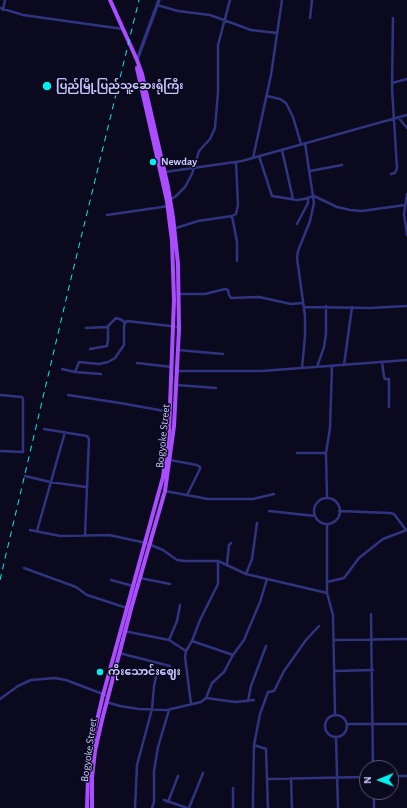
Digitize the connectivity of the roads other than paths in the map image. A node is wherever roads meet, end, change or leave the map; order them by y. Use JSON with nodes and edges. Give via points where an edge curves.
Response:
{"nodes":[{"id":1,"x":5,"y":0,"type":"edge"},
{"id":2,"x":110,"y":0,"type":"edge"},
{"id":3,"x":159,"y":0,"type":"edge"},
{"id":4,"x":230,"y":0,"type":"edge"},
{"id":5,"x":282,"y":0,"type":"edge"},
{"id":6,"x":312,"y":0,"type":"edge"},
{"id":7,"x":157,"y":5,"type":"junction"},
{"id":8,"x":2,"y":9,"type":"edge"},
{"id":9,"x":310,"y":18,"type":"dead end"},
{"id":10,"x":393,"y":18,"type":"dead end"},
{"id":11,"x":224,"y":19,"type":"junction"},
{"id":12,"x":123,"y":30,"type":"junction"},
{"id":13,"x":277,"y":33,"type":"junction"},
{"id":14,"x":136,"y":60,"type":"junction"},
{"id":15,"x":407,"y":79,"type":"edge"},
{"id":16,"x":392,"y":83,"type":"junction"},
{"id":17,"x":267,"y":96,"type":"junction"},
{"id":18,"x":407,"y":115,"type":"edge"},
{"id":19,"x":398,"y":117,"type":"junction"},
{"id":20,"x":393,"y":119,"type":"junction"},
{"id":21,"x":407,"y":128,"type":"edge"},
{"id":22,"x":305,"y":143,"type":"junction"},
{"id":23,"x":301,"y":144,"type":"junction"},
{"id":24,"x":282,"y":150,"type":"junction"},
{"id":25,"x":259,"y":156,"type":"junction"},
{"id":26,"x":253,"y":158,"type":"junction"},
{"id":27,"x":236,"y":162,"type":"junction"},
{"id":28,"x":342,"y":165,"type":"dead end"},
{"id":29,"x":194,"y":168,"type":"junction"},
{"id":30,"x":310,"y":171,"type":"junction"},
{"id":31,"x":163,"y":172,"type":"junction"},
{"id":32,"x":391,"y":174,"type":"dead end"},
{"id":33,"x":407,"y":194,"type":"edge"},
{"id":34,"x":314,"y":196,"type":"junction"},
{"id":35,"x":308,"y":198,"type":"junction"},
{"id":36,"x":293,"y":199,"type":"junction"},
{"id":37,"x":169,"y":200,"type":"junction"},
{"id":38,"x":405,"y":205,"type":"junction"},
{"id":39,"x":170,"y":206,"type":"junction"},
{"id":40,"x":107,"y":215,"type":"dead end"},
{"id":41,"x":232,"y":216,"type":"junction"},
{"id":42,"x":297,"y":224,"type":"dead end"},
{"id":43,"x":406,"y":225,"type":"edge"},
{"id":44,"x":173,"y":229,"type":"junction"},
{"id":45,"x":407,"y":235,"type":"edge"},
{"id":46,"x":237,"y":260,"type":"dead end"},
{"id":47,"x":178,"y":294,"type":"junction"},
{"id":48,"x":303,"y":305,"type":"junction"},
{"id":49,"x":326,"y":306,"type":"junction"},
{"id":50,"x":407,"y":306,"type":"edge"},
{"id":51,"x":352,"y":307,"type":"junction"},
{"id":52,"x":125,"y":323,"type":"junction"},
{"id":53,"x":108,"y":326,"type":"junction"},
{"id":54,"x":173,"y":326,"type":"junction"},
{"id":55,"x":179,"y":327,"type":"junction"},
{"id":56,"x":86,"y":328,"type":"dead end"},
{"id":57,"x":90,"y":349,"type":"dead end"},
{"id":58,"x":178,"y":350,"type":"junction"},
{"id":59,"x":223,"y":354,"type":"dead end"},
{"id":60,"x":407,"y":360,"type":"edge"},
{"id":61,"x":137,"y":362,"type":"dead end"},
{"id":62,"x":382,"y":362,"type":"junction"},
{"id":63,"x":344,"y":365,"type":"junction"},
{"id":64,"x":332,"y":366,"type":"junction"},
{"id":65,"x":172,"y":367,"type":"junction"},
{"id":66,"x":317,"y":367,"type":"junction"},
{"id":67,"x":302,"y":368,"type":"junction"},
{"id":68,"x":62,"y":369,"type":"dead end"},
{"id":69,"x":177,"y":371,"type":"junction"},
{"id":70,"x":75,"y":372,"type":"junction"},
{"id":71,"x":101,"y":374,"type":"dead end"},
{"id":72,"x":176,"y":385,"type":"junction"},
{"id":73,"x":216,"y":388,"type":"dead end"},
{"id":74,"x":0,"y":395,"type":"edge"},
{"id":75,"x":68,"y":395,"type":"dead end"},
{"id":76,"x":389,"y":408,"type":"dead end"},
{"id":77,"x":170,"y":412,"type":"junction"},
{"id":78,"x":44,"y":429,"type":"dead end"},
{"id":79,"x":65,"y":432,"type":"junction"},
{"id":80,"x":0,"y":451,"type":"edge"},
{"id":81,"x":297,"y":453,"type":"dead end"},
{"id":82,"x":326,"y":453,"type":"junction"},
{"id":83,"x":170,"y":460,"type":"junction"},
{"id":84,"x":25,"y":476,"type":"dead end"},
{"id":85,"x":50,"y":482,"type":"junction"},
{"id":86,"x":86,"y":488,"type":"junction"},
{"id":87,"x":165,"y":491,"type":"junction"},
{"id":88,"x":274,"y":494,"type":"dead end"},
{"id":89,"x":187,"y":495,"type":"junction"},
{"id":90,"x":327,"y":498,"type":"junction"},
{"id":91,"x":269,"y":511,"type":"dead end"},
{"id":92,"x":339,"y":511,"type":"junction"},
{"id":93,"x":315,"y":516,"type":"junction"},
{"id":94,"x":257,"y":524,"type":"dead end"},
{"id":95,"x":327,"y":524,"type":"junction"},
{"id":96,"x":30,"y":530,"type":"dead end"},
{"id":97,"x":406,"y":530,"type":"edge"},
{"id":98,"x":37,"y":531,"type":"junction"},
{"id":99,"x":85,"y":535,"type":"junction"},
{"id":100,"x":148,"y":543,"type":"junction"},
{"id":101,"x":231,"y":543,"type":"dead end"},
{"id":102,"x":218,"y":561,"type":"junction"},
{"id":103,"x":227,"y":564,"type":"junction"},
{"id":104,"x":24,"y":568,"type":"dead end"},
{"id":105,"x":246,"y":574,"type":"junction"},
{"id":106,"x":140,"y":577,"type":"junction"},
{"id":107,"x":112,"y":580,"type":"dead end"},
{"id":108,"x":267,"y":580,"type":"junction"},
{"id":109,"x":327,"y":582,"type":"junction"},
{"id":110,"x":170,"y":584,"type":"dead end"},
{"id":111,"x":133,"y":586,"type":"junction"},
{"id":112,"x":327,"y":593,"type":"junction"},
{"id":113,"x":180,"y":605,"type":"dead end"},
{"id":114,"x":129,"y":608,"type":"junction"},
{"id":115,"x":372,"y":614,"type":"dead end"},
{"id":116,"x":319,"y":626,"type":"dead end"},
{"id":117,"x":123,"y":630,"type":"junction"},
{"id":118,"x":373,"y":639,"type":"junction"},
{"id":119,"x":407,"y":639,"type":"edge"},
{"id":120,"x":170,"y":640,"type":"junction"},
{"id":121,"x":192,"y":640,"type":"junction"},
{"id":122,"x":334,"y":640,"type":"junction"},
{"id":123,"x":266,"y":646,"type":"dead end"},
{"id":124,"x":186,"y":651,"type":"junction"},
{"id":125,"x":119,"y":653,"type":"junction"},
{"id":126,"x":233,"y":655,"type":"junction"},
{"id":127,"x":170,"y":666,"type":"dead end"},
{"id":128,"x":373,"y":670,"type":"junction"},
{"id":129,"x":335,"y":671,"type":"junction"},
{"id":130,"x":156,"y":677,"type":"dead end"},
{"id":131,"x":103,"y":695,"type":"junction"},
{"id":132,"x":108,"y":696,"type":"junction"},
{"id":133,"x":206,"y":698,"type":"junction"},
{"id":134,"x":0,"y":699,"type":"edge"},
{"id":135,"x":254,"y":700,"type":"dead end"},
{"id":136,"x":106,"y":702,"type":"junction"},
{"id":137,"x":248,"y":702,"type":"junction"},
{"id":138,"x":191,"y":704,"type":"junction"},
{"id":139,"x":152,"y":709,"type":"junction"},
{"id":140,"x":170,"y":710,"type":"junction"},
{"id":141,"x":335,"y":714,"type":"junction"},
{"id":142,"x":347,"y":724,"type":"junction"},
{"id":143,"x":373,"y":724,"type":"junction"},
{"id":144,"x":407,"y":724,"type":"edge"},
{"id":145,"x":336,"y":738,"type":"junction"},
{"id":146,"x":254,"y":745,"type":"junction"},
{"id":147,"x":373,"y":760,"type":"edge"},
{"id":148,"x":202,"y":773,"type":"dead end"},
{"id":149,"x":178,"y":776,"type":"dead end"},
{"id":150,"x":337,"y":777,"type":"junction"},
{"id":151,"x":359,"y":777,"type":"edge"},
{"id":152,"x":291,"y":778,"type":"junction"},
{"id":153,"x":267,"y":779,"type":"junction"},
{"id":154,"x":233,"y":788,"type":"dead end"},
{"id":155,"x":164,"y":800,"type":"dead end"},
{"id":156,"x":168,"y":802,"type":"junction"},
{"id":157,"x":87,"y":808,"type":"edge"},
{"id":158,"x":92,"y":808,"type":"edge"},
{"id":159,"x":135,"y":808,"type":"edge"},
{"id":160,"x":152,"y":808,"type":"edge"},
{"id":161,"x":188,"y":808,"type":"edge"},
{"id":162,"x":233,"y":808,"type":"edge"},
{"id":163,"x":254,"y":808,"type":"edge"},
{"id":164,"x":268,"y":808,"type":"edge"},
{"id":165,"x":292,"y":808,"type":"edge"},
{"id":166,"x":338,"y":808,"type":"edge"}],
"edges":[{"from":1,"to":8,"type":"street"},
{"from":2,"to":12,"type":"main road","name":"Bogyoke Street"},
{"from":3,"to":7,"type":"street"},
{"from":4,"to":11,"type":"street"},
{"from":5,"to":13,"type":"street"},
{"from":6,"to":9,"type":"street"},
{"from":7,"to":11,"type":"street"},
{"from":7,"to":14,"type":"street"},
{"from":8,"to":12,"type":"street","via":[[23,15]]},
{"from":10,"to":16,"type":"street"},
{"from":11,"to":13,"type":"street","via":[[251,30]]},
{"from":11,"to":29,"type":"street","via":[[218,45],[219,79],[214,132],[198,153]]},
{"from":12,"to":14,"type":"main road","name":"Bogyoke Street"},
{"from":13,"to":17,"type":"street"},
{"from":14,"to":31,"type":"main road","name":"Bogyoke Street"},
{"from":15,"to":16,"type":"street"},
{"from":16,"to":20,"type":"street"},
{"from":17,"to":23,"type":"street","via":[[286,103]]},
{"from":17,"to":26,"type":"street"},
{"from":18,"to":19,"type":"street"},
{"from":19,"to":20,"type":"street"},
{"from":19,"to":21,"type":"street"},
{"from":20,"to":22,"type":"street"},
{"from":20,"to":32,"type":"street","via":[[397,168],[395,173]]},
{"from":22,"to":23,"type":"street"},
{"from":22,"to":30,"type":"street"},
{"from":23,"to":24,"type":"street"},
{"from":24,"to":25,"type":"street"},
{"from":24,"to":36,"type":"street"},
{"from":25,"to":26,"type":"street"},
{"from":25,"to":36,"type":"street","via":[[272,196]]},
{"from":26,"to":27,"type":"street"},
{"from":27,"to":29,"type":"street"},
{"from":27,"to":41,"type":"street","via":[[238,207],[237,213]]},
{"from":28,"to":30,"type":"street"},
{"from":29,"to":31,"type":"street"},
{"from":29,"to":37,"type":"street","via":[[181,191]]},
{"from":30,"to":34,"type":"street"},
{"from":31,"to":37,"type":"main road","name":"Bogyoke Street"},
{"from":33,"to":38,"type":"street"},
{"from":34,"to":35,"type":"street"},
{"from":34,"to":38,"type":"street","via":[[350,210]]},
{"from":34,"to":48,"type":"street","via":[[313,211],[298,254]]},
{"from":35,"to":36,"type":"street"},
{"from":35,"to":42,"type":"street"},
{"from":37,"to":39,"type":"main road","name":"Bogyoke Street"},
{"from":38,"to":43,"type":"street"},
{"from":39,"to":40,"type":"street"},
{"from":39,"to":44,"type":"main road","name":"Bogyoke Street"},
{"from":41,"to":44,"type":"street","via":[[198,221]]},
{"from":41,"to":46,"type":"street","via":[[237,242]]},
{"from":43,"to":45,"type":"street"},
{"from":44,"to":47,"type":"main road","name":"Bogyoke Street","via":[[178,264]]},
{"from":44,"to":54,"type":"main road","name":"Bogyoke Street"},
{"from":47,"to":48,"type":"street","via":[[205,294],[225,289],[231,298],[259,296]]},
{"from":47,"to":55,"type":"main road","name":"Bogyoke Street"},
{"from":48,"to":49,"type":"street"},
{"from":48,"to":67,"type":"street","via":[[305,336]]},
{"from":49,"to":51,"type":"street"},
{"from":49,"to":66,"type":"street","via":[[325,340]]},
{"from":50,"to":51,"type":"street"},
{"from":51,"to":63,"type":"street"},
{"from":52,"to":53,"type":"street","via":[[116,318]]},
{"from":52,"to":54,"type":"street","via":[[127,321]]},
{"from":52,"to":70,"type":"street","via":[[124,345],[115,358],[99,364],[79,362]]},
{"from":53,"to":56,"type":"street"},
{"from":53,"to":57,"type":"street","via":[[107,346]]},
{"from":54,"to":55,"type":"street"},
{"from":54,"to":65,"type":"main road","name":"Bogyoke Street"},
{"from":55,"to":58,"type":"main road","name":"Bogyoke Street"},
{"from":58,"to":59,"type":"street"},
{"from":58,"to":69,"type":"main road","name":"Bogyoke Street"},
{"from":60,"to":62,"type":"street"},
{"from":61,"to":65,"type":"street"},
{"from":62,"to":63,"type":"street"},
{"from":62,"to":76,"type":"street","via":[[384,377],[389,380]]},
{"from":63,"to":64,"type":"street"},
{"from":64,"to":66,"type":"street"},
{"from":64,"to":82,"type":"street","via":[[330,428]]},
{"from":65,"to":77,"type":"main road","name":"Bogyoke Street"},
{"from":66,"to":67,"type":"street"},
{"from":67,"to":69,"type":"street","via":[[262,371]]},
{"from":68,"to":70,"type":"street"},
{"from":69,"to":72,"type":"main road","name":"Bogyoke Street"},
{"from":70,"to":71,"type":"street"},
{"from":72,"to":73,"type":"street"},
{"from":72,"to":83,"type":"main road","name":"Bogyoke Street"},
{"from":74,"to":80,"type":"street","via":[[23,399],[23,452]]},
{"from":75,"to":77,"type":"street"},
{"from":77,"to":100,"type":"main road","name":"Bogyoke Street","via":[[163,477]]},
{"from":78,"to":79,"type":"street"},
{"from":79,"to":85,"type":"street"},
{"from":79,"to":86,"type":"street","via":[[88,437]]},
{"from":81,"to":82,"type":"street"},
{"from":82,"to":90,"type":"street"},
{"from":83,"to":87,"type":"main road","name":"Bogyoke Street"},
{"from":83,"to":89,"type":"street","via":[[200,467]]},
{"from":84,"to":85,"type":"street"},
{"from":85,"to":86,"type":"street"},
{"from":85,"to":98,"type":"street"},
{"from":86,"to":99,"type":"street"},
{"from":87,"to":89,"type":"street"},
{"from":87,"to":100,"type":"main road","name":"Bogyoke Street"},
{"from":88,"to":89,"type":"street","via":[[253,499],[208,499]]},
{"from":90,"to":92,"type":"street","via":[[336,502]]},
{"from":90,"to":93,"type":"street","via":[[315,506]]},
{"from":91,"to":93,"type":"street"},
{"from":92,"to":95,"type":"street","via":[[336,520]]},
{"from":92,"to":97,"type":"street","via":[[394,514]]},
{"from":93,"to":95,"type":"street"},
{"from":94,"to":105,"type":"street","via":[[252,559]]},
{"from":95,"to":109,"type":"street"},
{"from":96,"to":98,"type":"street"},
{"from":97,"to":109,"type":"street","via":[[383,539],[359,558],[344,578]]},
{"from":98,"to":99,"type":"street","via":[[60,536]]},
{"from":99,"to":100,"type":"street","via":[[109,535]]},
{"from":100,"to":102,"type":"street","via":[[177,560]]},
{"from":100,"to":106,"type":"main road","name":"Bogyoke Street"},
{"from":100,"to":111,"type":"main road","name":"Bogyoke Street"},
{"from":101,"to":103,"type":"street"},
{"from":102,"to":103,"type":"street"},
{"from":102,"to":121,"type":"street","via":[[218,584]]},
{"from":103,"to":105,"type":"street"},
{"from":104,"to":114,"type":"street","via":[[76,587],[87,595]]},
{"from":105,"to":108,"type":"street"},
{"from":106,"to":110,"type":"street"},
{"from":106,"to":114,"type":"main road","name":"Bogyoke Street"},
{"from":107,"to":111,"type":"street"},
{"from":108,"to":112,"type":"street"},
{"from":108,"to":126,"type":"street","via":[[244,640]]},
{"from":109,"to":112,"type":"street"},
{"from":111,"to":114,"type":"main road","name":"Bogyoke Street"},
{"from":112,"to":122,"type":"street","via":[[333,615]]},
{"from":113,"to":120,"type":"street"},
{"from":114,"to":117,"type":"main road","name":"Bogyoke Street"},
{"from":115,"to":118,"type":"street"},
{"from":116,"to":146,"type":"street","via":[[284,670],[274,691],[268,692],[260,714]]},
{"from":117,"to":120,"type":"street"},
{"from":117,"to":125,"type":"main road","name":"Bogyoke Street"},
{"from":117,"to":131,"type":"main road","name":"Bogyoke Street"},
{"from":118,"to":119,"type":"street"},
{"from":118,"to":122,"type":"street"},
{"from":118,"to":128,"type":"street"},
{"from":120,"to":124,"type":"street"},
{"from":121,"to":124,"type":"street"},
{"from":121,"to":126,"type":"street"},
{"from":122,"to":129,"type":"street"},
{"from":123,"to":137,"type":"street","via":[[251,686]]},
{"from":124,"to":138,"type":"street"},
{"from":125,"to":127,"type":"street"},
{"from":125,"to":132,"type":"main road","name":"Bogyoke Street"},
{"from":126,"to":133,"type":"street","via":[[224,672],[212,683]]},
{"from":128,"to":129,"type":"street"},
{"from":128,"to":143,"type":"street"},
{"from":129,"to":141,"type":"street"},
{"from":130,"to":139,"type":"street"},
{"from":131,"to":132,"type":"street"},
{"from":131,"to":134,"type":"street","via":[[66,680],[54,678],[31,680]]},
{"from":131,"to":157,"type":"main road","name":"Bogyoke Street","via":[[91,753]]},
{"from":132,"to":136,"type":"main road","name":"Bogyoke Street"},
{"from":133,"to":137,"type":"street"},
{"from":133,"to":138,"type":"street"},
{"from":135,"to":137,"type":"street"},
{"from":136,"to":139,"type":"street"},
{"from":136,"to":158,"type":"main road","name":"Bogyoke Street","via":[[92,777]]},
{"from":138,"to":140,"type":"street"},
{"from":139,"to":140,"type":"street"},
{"from":139,"to":159,"type":"street","via":[[137,765]]},
{"from":140,"to":160,"type":"street","via":[[158,747]]},
{"from":141,"to":142,"type":"street","via":[[343,717]]},
{"from":141,"to":145,"type":"street","via":[[325,720],[324,726],[326,732]]},
{"from":142,"to":143,"type":"street"},
{"from":142,"to":145,"type":"street","via":[[346,731]]},
{"from":143,"to":144,"type":"street"},
{"from":143,"to":147,"type":"street"},
{"from":145,"to":150,"type":"street"},
{"from":146,"to":153,"type":"street","via":[[266,750]]},
{"from":146,"to":163,"type":"street"},
{"from":148,"to":161,"type":"street"},
{"from":149,"to":156,"type":"street"},
{"from":150,"to":151,"type":"street"},
{"from":150,"to":152,"type":"street"},
{"from":150,"to":166,"type":"street"},
{"from":152,"to":153,"type":"street"},
{"from":152,"to":165,"type":"street"},
{"from":153,"to":164,"type":"street"},
{"from":154,"to":162,"type":"street"},
{"from":155,"to":156,"type":"street"},
{"from":156,"to":161,"type":"street"}]}
